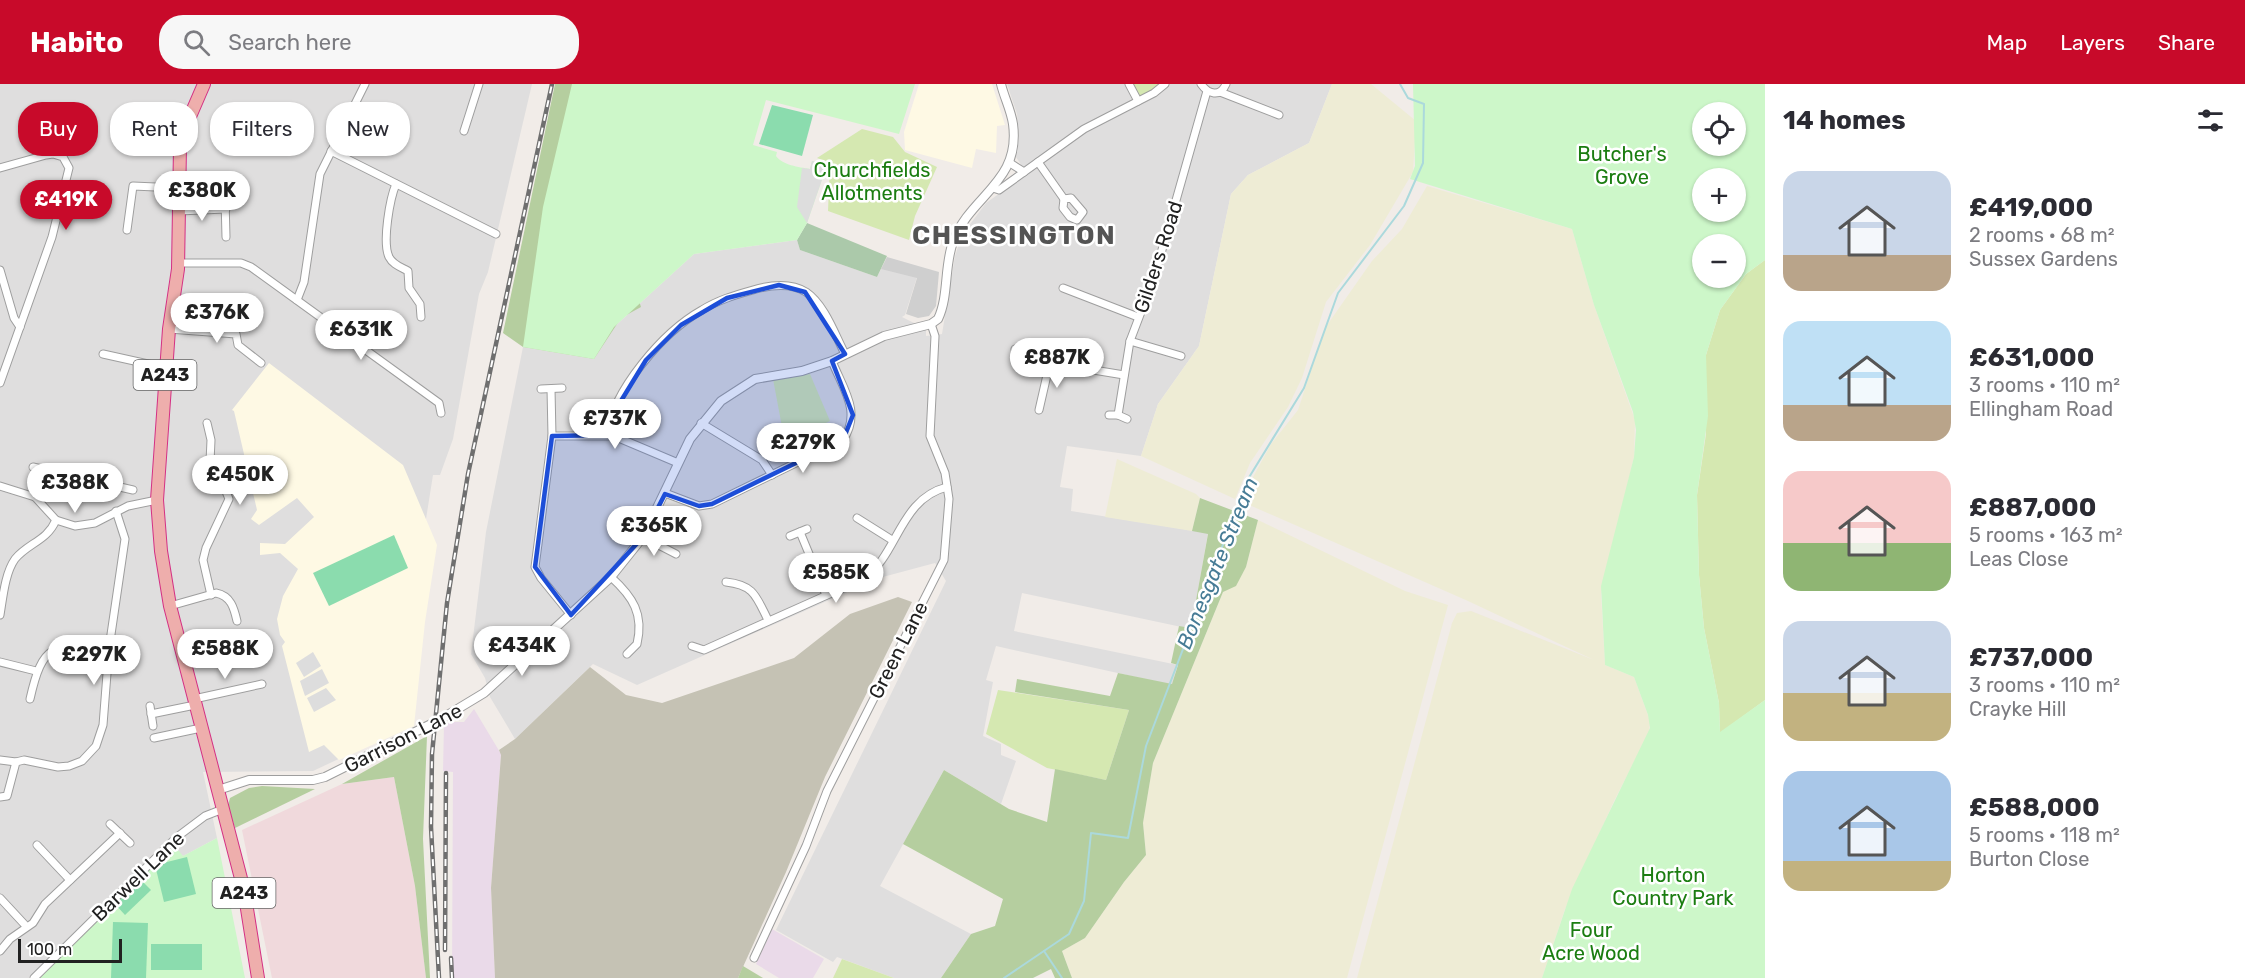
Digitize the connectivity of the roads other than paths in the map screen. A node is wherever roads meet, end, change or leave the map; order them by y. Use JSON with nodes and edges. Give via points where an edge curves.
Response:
{"nodes":[{"id":1,"x":204,"y":84,"type":"edge"},
{"id":2,"x":365,"y":84,"type":"edge"},
{"id":3,"x":479,"y":84,"type":"edge"},
{"id":4,"x":1001,"y":84,"type":"edge"},
{"id":5,"x":1129,"y":84,"type":"edge"},
{"id":6,"x":1165,"y":84,"type":"edge"},
{"id":7,"x":1201,"y":84,"type":"edge"},
{"id":8,"x":1226,"y":84,"type":"edge"},
{"id":9,"x":1207,"y":91,"type":"junction"},
{"id":10,"x":1220,"y":92,"type":"junction"},
{"id":11,"x":1138,"y":101,"type":"junction"},
{"id":12,"x":356,"y":102,"type":"edge"},
{"id":13,"x":1278,"y":116,"type":"dead end"},
{"id":14,"x":464,"y":131,"type":"dead end"},
{"id":15,"x":329,"y":156,"type":"edge"},
{"id":16,"x":341,"y":156,"type":"edge"},
{"id":17,"x":1038,"y":162,"type":"junction"},
{"id":18,"x":1010,"y":163,"type":"junction"},
{"id":19,"x":0,"y":168,"type":"edge"},
{"id":20,"x":1024,"y":172,"type":"junction"},
{"id":21,"x":396,"y":184,"type":"junction"},
{"id":22,"x":178,"y":188,"type":"junction"},
{"id":23,"x":993,"y":188,"type":"junction"},
{"id":24,"x":225,"y":199,"type":"dead end"},
{"id":25,"x":1064,"y":199,"type":"dead end"},
{"id":26,"x":226,"y":209,"type":"junction"},
{"id":27,"x":178,"y":211,"type":"junction"},
{"id":28,"x":127,"y":230,"type":"dead end"},
{"id":29,"x":496,"y":234,"type":"dead end"},
{"id":30,"x":226,"y":237,"type":"dead end"},
{"id":31,"x":178,"y":263,"type":"junction"},
{"id":32,"x":0,"y":270,"type":"edge"},
{"id":33,"x":1063,"y":288,"type":"dead end"},
{"id":34,"x":297,"y":300,"type":"junction"},
{"id":35,"x":420,"y":317,"type":"dead end"},
{"id":36,"x":1138,"y":317,"type":"junction"},
{"id":37,"x":931,"y":324,"type":"junction"},
{"id":38,"x":20,"y":327,"type":"junction"},
{"id":39,"x":169,"y":329,"type":"junction"},
{"id":40,"x":1130,"y":341,"type":"junction"},
{"id":41,"x":1015,"y":349,"type":"dead end"},
{"id":42,"x":103,"y":354,"type":"dead end"},
{"id":43,"x":845,"y":354,"type":"junction"},
{"id":44,"x":1176,"y":357,"type":"dead end"},
{"id":45,"x":832,"y":361,"type":"junction"},
{"id":46,"x":1050,"y":362,"type":"junction"},
{"id":47,"x":261,"y":363,"type":"dead end"},
{"id":48,"x":166,"y":368,"type":"junction"},
{"id":49,"x":1124,"y":375,"type":"junction"},
{"id":50,"x":0,"y":383,"type":"edge"},
{"id":51,"x":562,"y":388,"type":"dead end"},
{"id":52,"x":541,"y":389,"type":"dead end"},
{"id":53,"x":551,"y":389,"type":"junction"},
{"id":54,"x":1039,"y":410,"type":"dead end"},
{"id":55,"x":441,"y":413,"type":"dead end"},
{"id":56,"x":1109,"y":415,"type":"dead end"},
{"id":57,"x":1118,"y":415,"type":"junction"},
{"id":58,"x":1126,"y":419,"type":"dead end"},
{"id":59,"x":207,"y":423,"type":"dead end"},
{"id":60,"x":701,"y":423,"type":"junction"},
{"id":61,"x":607,"y":435,"type":"junction"},
{"id":62,"x":552,"y":436,"type":"junction"},
{"id":63,"x":678,"y":463,"type":"junction"},
{"id":64,"x":33,"y":466,"type":"dead end"},
{"id":65,"x":46,"y":467,"type":"junction"},
{"id":66,"x":772,"y":475,"type":"junction"},
{"id":67,"x":0,"y":486,"type":"edge"},
{"id":68,"x":947,"y":487,"type":"junction"},
{"id":69,"x":133,"y":490,"type":"dead end"},
{"id":70,"x":665,"y":493,"type":"junction"},
{"id":71,"x":35,"y":498,"type":"junction"},
{"id":72,"x":157,"y":500,"type":"junction"},
{"id":73,"x":116,"y":511,"type":"junction"},
{"id":74,"x":857,"y":518,"type":"dead end"},
{"id":75,"x":56,"y":520,"type":"junction"},
{"id":76,"x":790,"y":536,"type":"dead end"},
{"id":77,"x":643,"y":537,"type":"junction"},
{"id":78,"x":892,"y":540,"type":"junction"},
{"id":79,"x":676,"y":554,"type":"dead end"},
{"id":80,"x":611,"y":577,"type":"junction"},
{"id":81,"x":726,"y":582,"type":"dead end"},
{"id":82,"x":211,"y":595,"type":"junction"},
{"id":83,"x":826,"y":595,"type":"junction"},
{"id":84,"x":170,"y":606,"type":"junction"},
{"id":85,"x":0,"y":615,"type":"edge"},
{"id":86,"x":571,"y":615,"type":"junction"},
{"id":87,"x":768,"y":620,"type":"junction"},
{"id":88,"x":237,"y":621,"type":"dead end"},
{"id":89,"x":692,"y":646,"type":"dead end"},
{"id":90,"x":110,"y":648,"type":"junction"},
{"id":91,"x":627,"y":654,"type":"dead end"},
{"id":92,"x":0,"y":662,"type":"edge"},
{"id":93,"x":36,"y":671,"type":"junction"},
{"id":94,"x":262,"y":684,"type":"dead end"},
{"id":95,"x":30,"y":699,"type":"dead end"},
{"id":96,"x":194,"y":702,"type":"junction"},
{"id":97,"x":153,"y":726,"type":"dead end"},
{"id":98,"x":201,"y":728,"type":"junction"},
{"id":99,"x":154,"y":738,"type":"dead end"},
{"id":100,"x":0,"y":760,"type":"edge"},
{"id":101,"x":16,"y":762,"type":"junction"},
{"id":102,"x":218,"y":790,"type":"junction"},
{"id":103,"x":0,"y":797,"type":"edge"},
{"id":104,"x":223,"y":809,"type":"junction"},
{"id":105,"x":110,"y":824,"type":"dead end"},
{"id":106,"x":120,"y":833,"type":"junction"},
{"id":107,"x":130,"y":843,"type":"dead end"},
{"id":108,"x":42,"y":846,"type":"dead end"},
{"id":109,"x":70,"y":880,"type":"junction"},
{"id":110,"x":0,"y":898,"type":"edge"},
{"id":111,"x":26,"y":926,"type":"junction"},
{"id":112,"x":0,"y":951,"type":"edge"},
{"id":113,"x":754,"y":958,"type":"dead end"},
{"id":114,"x":34,"y":978,"type":"edge"},
{"id":115,"x":258,"y":978,"type":"edge"}],
"edges":[{"from":1,"to":22,"type":"highway","number":"A243","via":[[180,147]]},
{"from":2,"to":12,"type":"street"},
{"from":3,"to":14,"type":"street"},
{"from":4,"to":18,"type":"street","via":[[1013,124]]},
{"from":5,"to":11,"type":"street"},
{"from":6,"to":11,"type":"street"},
{"from":7,"to":9,"type":"street"},
{"from":8,"to":10,"type":"street"},
{"from":9,"to":10,"type":"street"},
{"from":9,"to":36,"type":"street","name":"Gilders Road","via":[[1154,278]]},
{"from":10,"to":13,"type":"street"},
{"from":11,"to":17,"type":"street","via":[[1084,129]]},
{"from":15,"to":34,"type":"street","via":[[320,174],[304,282]]},
{"from":16,"to":21,"type":"street"},
{"from":17,"to":20,"type":"street"},
{"from":17,"to":25,"type":"street"},
{"from":18,"to":20,"type":"street"},
{"from":18,"to":23,"type":"street"},
{"from":19,"to":38,"type":"street","via":[[54,154],[63,157],[69,168],[52,237]]},
{"from":20,"to":23,"type":"street","via":[[999,190]]},
{"from":21,"to":29,"type":"street"},
{"from":21,"to":35,"type":"street","via":[[390,199],[387,251],[397,266],[408,271],[409,288],[420,304]]},
{"from":22,"to":27,"type":"highway","number":"A243"},
{"from":22,"to":28,"type":"street","via":[[133,186]]},
{"from":23,"to":37,"type":"street","via":[[957,234],[949,256],[940,314]]},
{"from":24,"to":26,"type":"street"},
{"from":26,"to":27,"type":"street"},
{"from":26,"to":30,"type":"street"},
{"from":27,"to":31,"type":"highway","number":"A243"},
{"from":31,"to":34,"type":"street","via":[[247,264]]},
{"from":31,"to":39,"type":"highway","number":"A243"},
{"from":32,"to":38,"type":"street"},
{"from":33,"to":36,"type":"street"},
{"from":34,"to":55,"type":"street","via":[[439,403]]},
{"from":36,"to":40,"type":"street","name":"Gilders Road"},
{"from":37,"to":43,"type":"street","name":"Garrison Lane","via":[[884,336]]},
{"from":37,"to":68,"type":"street","name":"Green Lane","via":[[935,336],[930,436]]},
{"from":38,"to":50,"type":"street"},
{"from":39,"to":47,"type":"street","via":[[236,334],[238,345]]},
{"from":39,"to":48,"type":"highway","number":"A243"},
{"from":40,"to":44,"type":"street"},
{"from":40,"to":49,"type":"street","name":"Gilders Road"},
{"from":41,"to":46,"type":"street"},
{"from":42,"to":48,"type":"street"},
{"from":43,"to":45,"type":"street","name":"Garrison Lane"},
{"from":43,"to":61,"type":"street","via":[[814,298],[795,287],[779,285],[727,298],[681,325],[646,360],[612,414]]},
{"from":45,"to":60,"type":"street","name":"Garrison Lane","via":[[755,379],[721,401]]},
{"from":45,"to":66,"type":"street","via":[[850,405],[852,427],[843,440]]},
{"from":46,"to":49,"type":"street"},
{"from":46,"to":54,"type":"street","via":[[1045,402]]},
{"from":48,"to":72,"type":"highway","number":"A243"},
{"from":49,"to":57,"type":"street","name":"Gilders Road"},
{"from":51,"to":53,"type":"street"},
{"from":52,"to":53,"type":"street"},
{"from":53,"to":62,"type":"street"},
{"from":56,"to":57,"type":"street"},
{"from":57,"to":58,"type":"street"},
{"from":59,"to":82,"type":"street","via":[[210,462],[229,499],[203,560]]},
{"from":60,"to":63,"type":"street","name":"Garrison Lane"},
{"from":60,"to":66,"type":"street","via":[[762,460]]},
{"from":61,"to":62,"type":"street"},
{"from":61,"to":63,"type":"street"},
{"from":62,"to":86,"type":"street","via":[[535,567]]},
{"from":63,"to":70,"type":"street","name":"Garrison Lane"},
{"from":64,"to":65,"type":"street"},
{"from":65,"to":69,"type":"street"},
{"from":65,"to":71,"type":"street","via":[[48,478]]},
{"from":66,"to":70,"type":"street","via":[[699,507]]},
{"from":67,"to":71,"type":"street"},
{"from":68,"to":78,"type":"street","via":[[926,494]]},
{"from":68,"to":113,"type":"street","name":"Green Lane","via":[[944,560],[827,791]]},
{"from":70,"to":77,"type":"street","name":"Garrison Lane"},
{"from":71,"to":75,"type":"street"},
{"from":72,"to":73,"type":"street"},
{"from":72,"to":84,"type":"highway","number":"A243","via":[[162,568]]},
{"from":73,"to":75,"type":"street","via":[[86,525]]},
{"from":73,"to":90,"type":"street","via":[[124,539]]},
{"from":74,"to":78,"type":"street"},
{"from":75,"to":85,"type":"street","via":[[47,535],[11,566]]},
{"from":76,"to":83,"type":"street","via":[[804,531],[808,555]]},
{"from":77,"to":79,"type":"street"},
{"from":77,"to":80,"type":"street","name":"Garrison Lane"},
{"from":78,"to":83,"type":"street","via":[[874,572]]},
{"from":80,"to":86,"type":"street","name":"Garrison Lane"},
{"from":80,"to":91,"type":"street","via":[[630,596],[638,613],[637,644]]},
{"from":81,"to":87,"type":"street","via":[[747,587],[756,595]]},
{"from":82,"to":84,"type":"street"},
{"from":82,"to":88,"type":"street","via":[[226,597],[234,607]]},
{"from":83,"to":87,"type":"street"},
{"from":84,"to":96,"type":"highway","number":"A243"},
{"from":86,"to":102,"type":"street","name":"Garrison Lane","bridge":true,"via":[[481,695],[325,777],[249,780]]},
{"from":87,"to":89,"type":"street","via":[[704,650]]},
{"from":90,"to":93,"type":"street","via":[[58,648],[44,658]]},
{"from":90,"to":101,"type":"street","via":[[103,725],[90,755],[69,766]]},
{"from":92,"to":93,"type":"street"},
{"from":93,"to":95,"type":"street"},
{"from":94,"to":96,"type":"street"},
{"from":96,"to":97,"type":"street","via":[[151,710]]},
{"from":96,"to":98,"type":"highway","number":"A243"},
{"from":98,"to":99,"type":"street"},
{"from":98,"to":102,"type":"highway","number":"A243"},
{"from":100,"to":101,"type":"street"},
{"from":101,"to":103,"type":"street","via":[[7,796]]},
{"from":102,"to":104,"type":"highway","number":"A243"},
{"from":104,"to":114,"type":"street","name":"Barwell Lane","via":[[205,816],[177,837]]},
{"from":104,"to":115,"type":"highway","number":"A243","via":[[244,890]]},
{"from":105,"to":106,"type":"street"},
{"from":106,"to":107,"type":"street"},
{"from":106,"to":109,"type":"street"},
{"from":108,"to":109,"type":"street"},
{"from":109,"to":111,"type":"street","via":[[45,904],[38,918]]},
{"from":110,"to":111,"type":"street"},
{"from":111,"to":112,"type":"street"}]}
